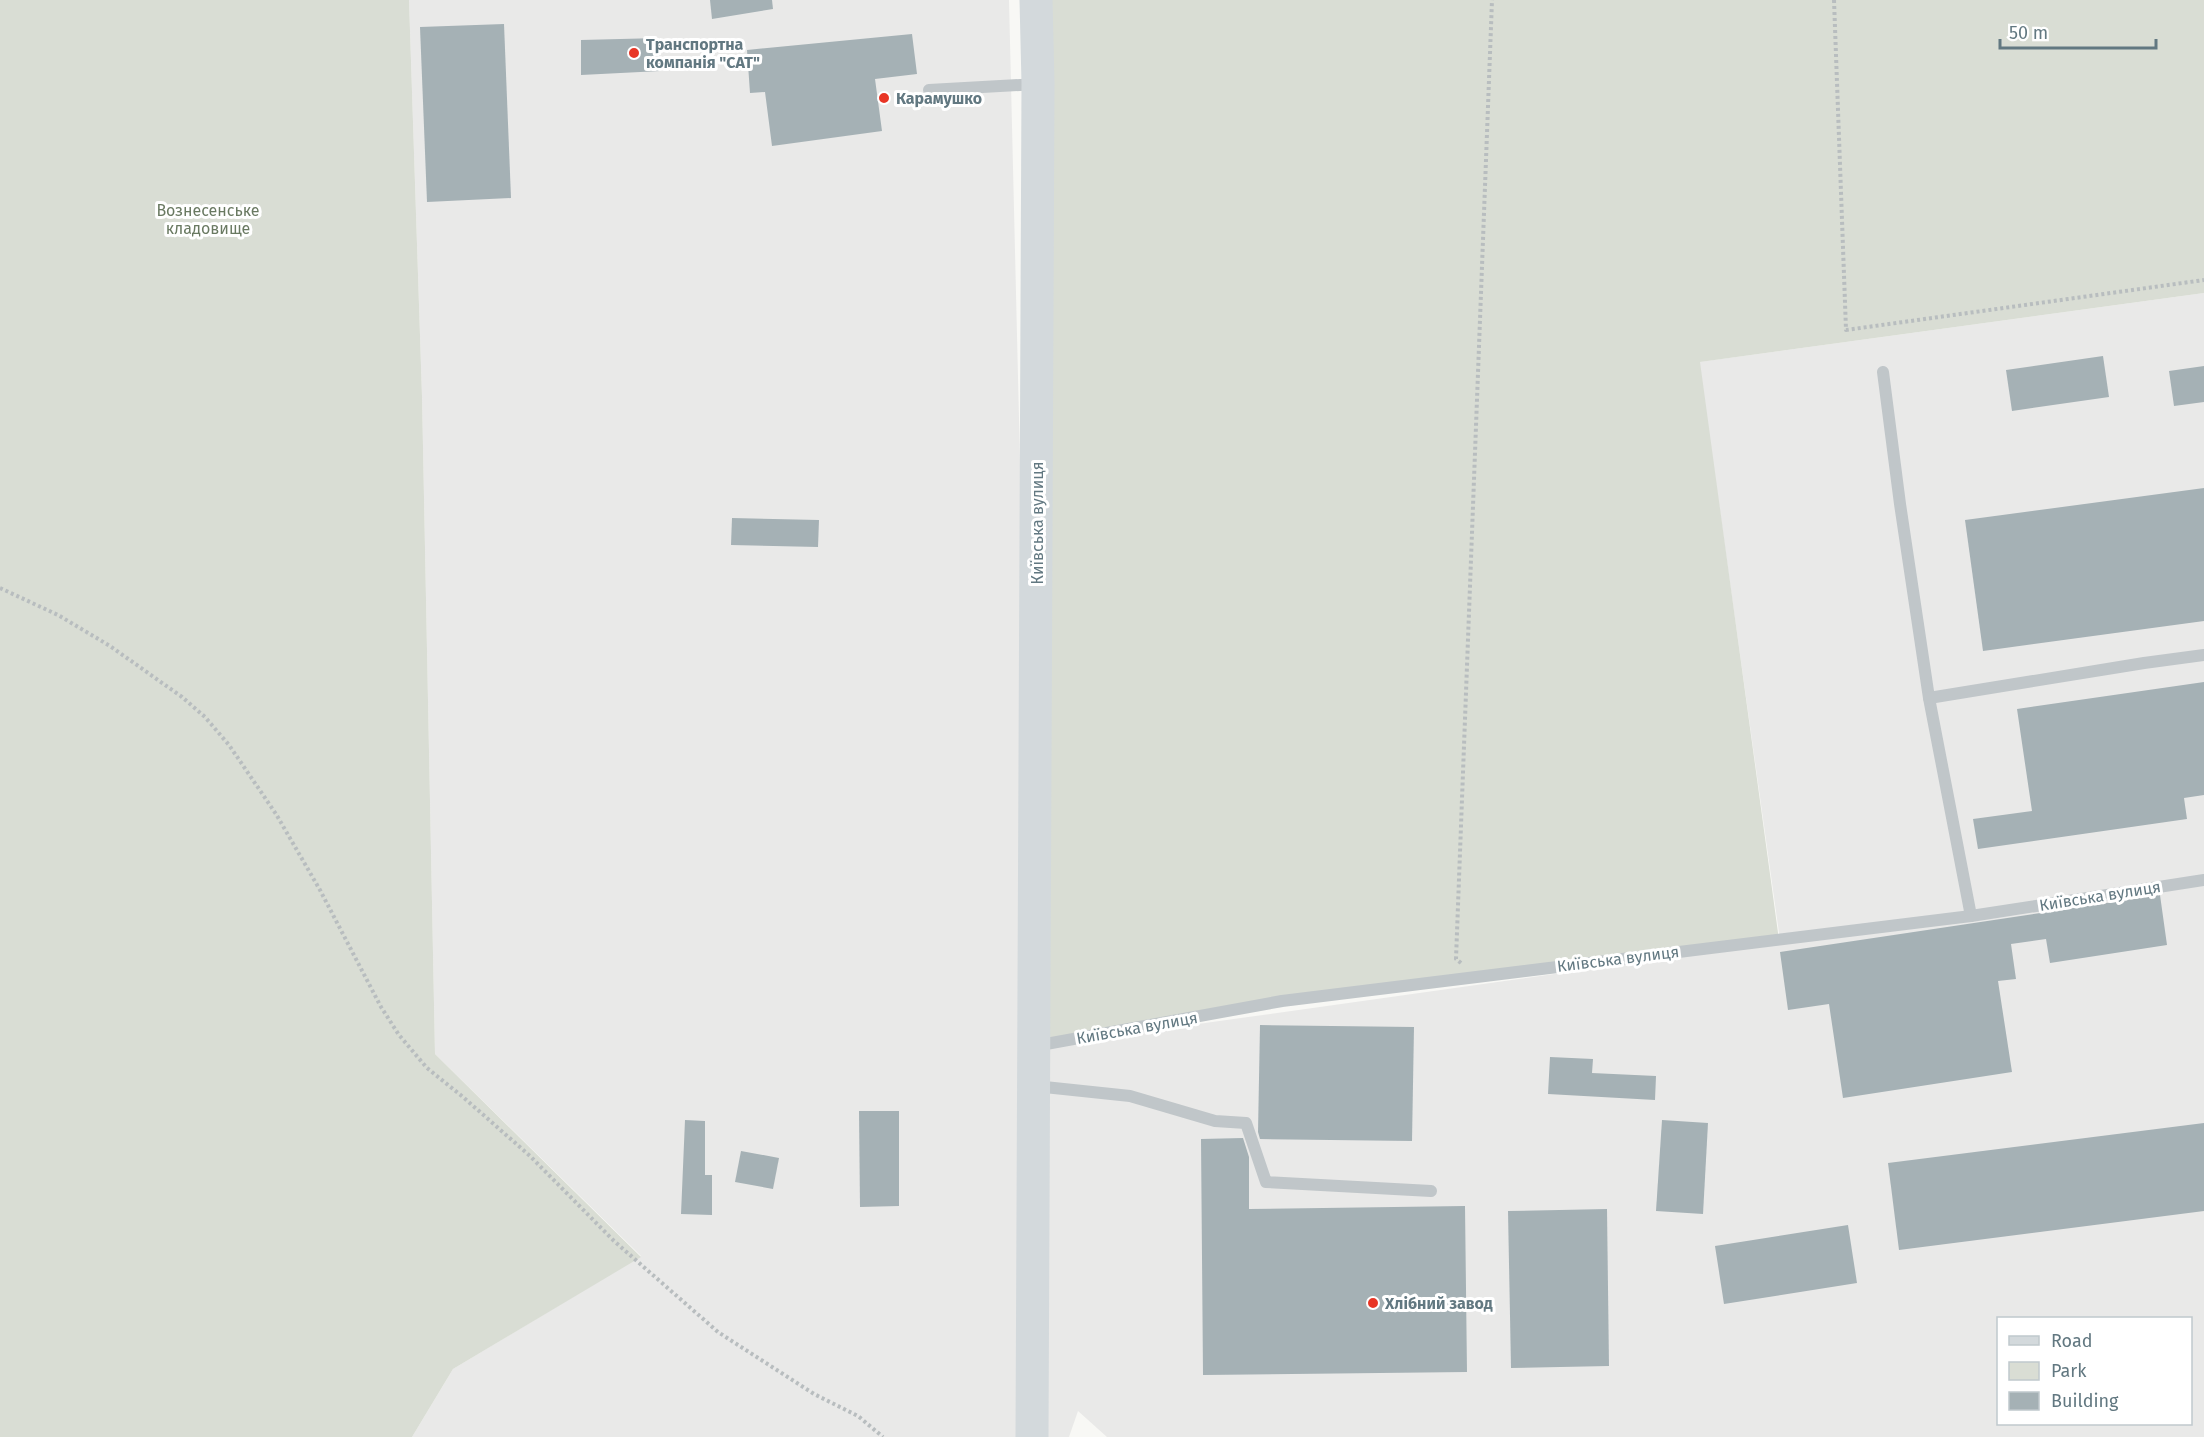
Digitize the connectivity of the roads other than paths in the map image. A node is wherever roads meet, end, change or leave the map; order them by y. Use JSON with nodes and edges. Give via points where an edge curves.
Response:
{"nodes":[{"id":1,"x":1036,"y":0,"type":"edge"},
{"id":2,"x":1038,"y":83,"type":"junction"},
{"id":3,"x":929,"y":90,"type":"dead end"},
{"id":4,"x":1883,"y":372,"type":"dead end"},
{"id":5,"x":2204,"y":655,"type":"edge"},
{"id":6,"x":1929,"y":698,"type":"junction"},
{"id":7,"x":2204,"y":880,"type":"edge"},
{"id":8,"x":1971,"y":916,"type":"junction"},
{"id":9,"x":1034,"y":1047,"type":"junction"},
{"id":10,"x":1034,"y":1086,"type":"junction"},
{"id":11,"x":1431,"y":1191,"type":"dead end"},
{"id":12,"x":1032,"y":1437,"type":"edge"}],
"edges":[{"from":1,"to":2,"type":"main road","name":"Київська вулиця"},
{"from":2,"to":3,"type":"lane"},
{"from":2,"to":9,"type":"main road","name":"Київська вулиця"},
{"from":4,"to":6,"type":"lane"},
{"from":5,"to":6,"type":"lane"},
{"from":6,"to":8,"type":"lane"},
{"from":7,"to":8,"type":"lane","name":"Київська вулиця"},
{"from":8,"to":9,"type":"lane","name":"Київська вулиця","via":[[1282,1001]]},
{"from":9,"to":10,"type":"main road","name":"Київська вулиця"},
{"from":10,"to":11,"type":"lane","via":[[1130,1096],[1215,1120],[1246,1123],[1266,1182]]},
{"from":10,"to":12,"type":"main road","name":"Київська вулиця"}]}
